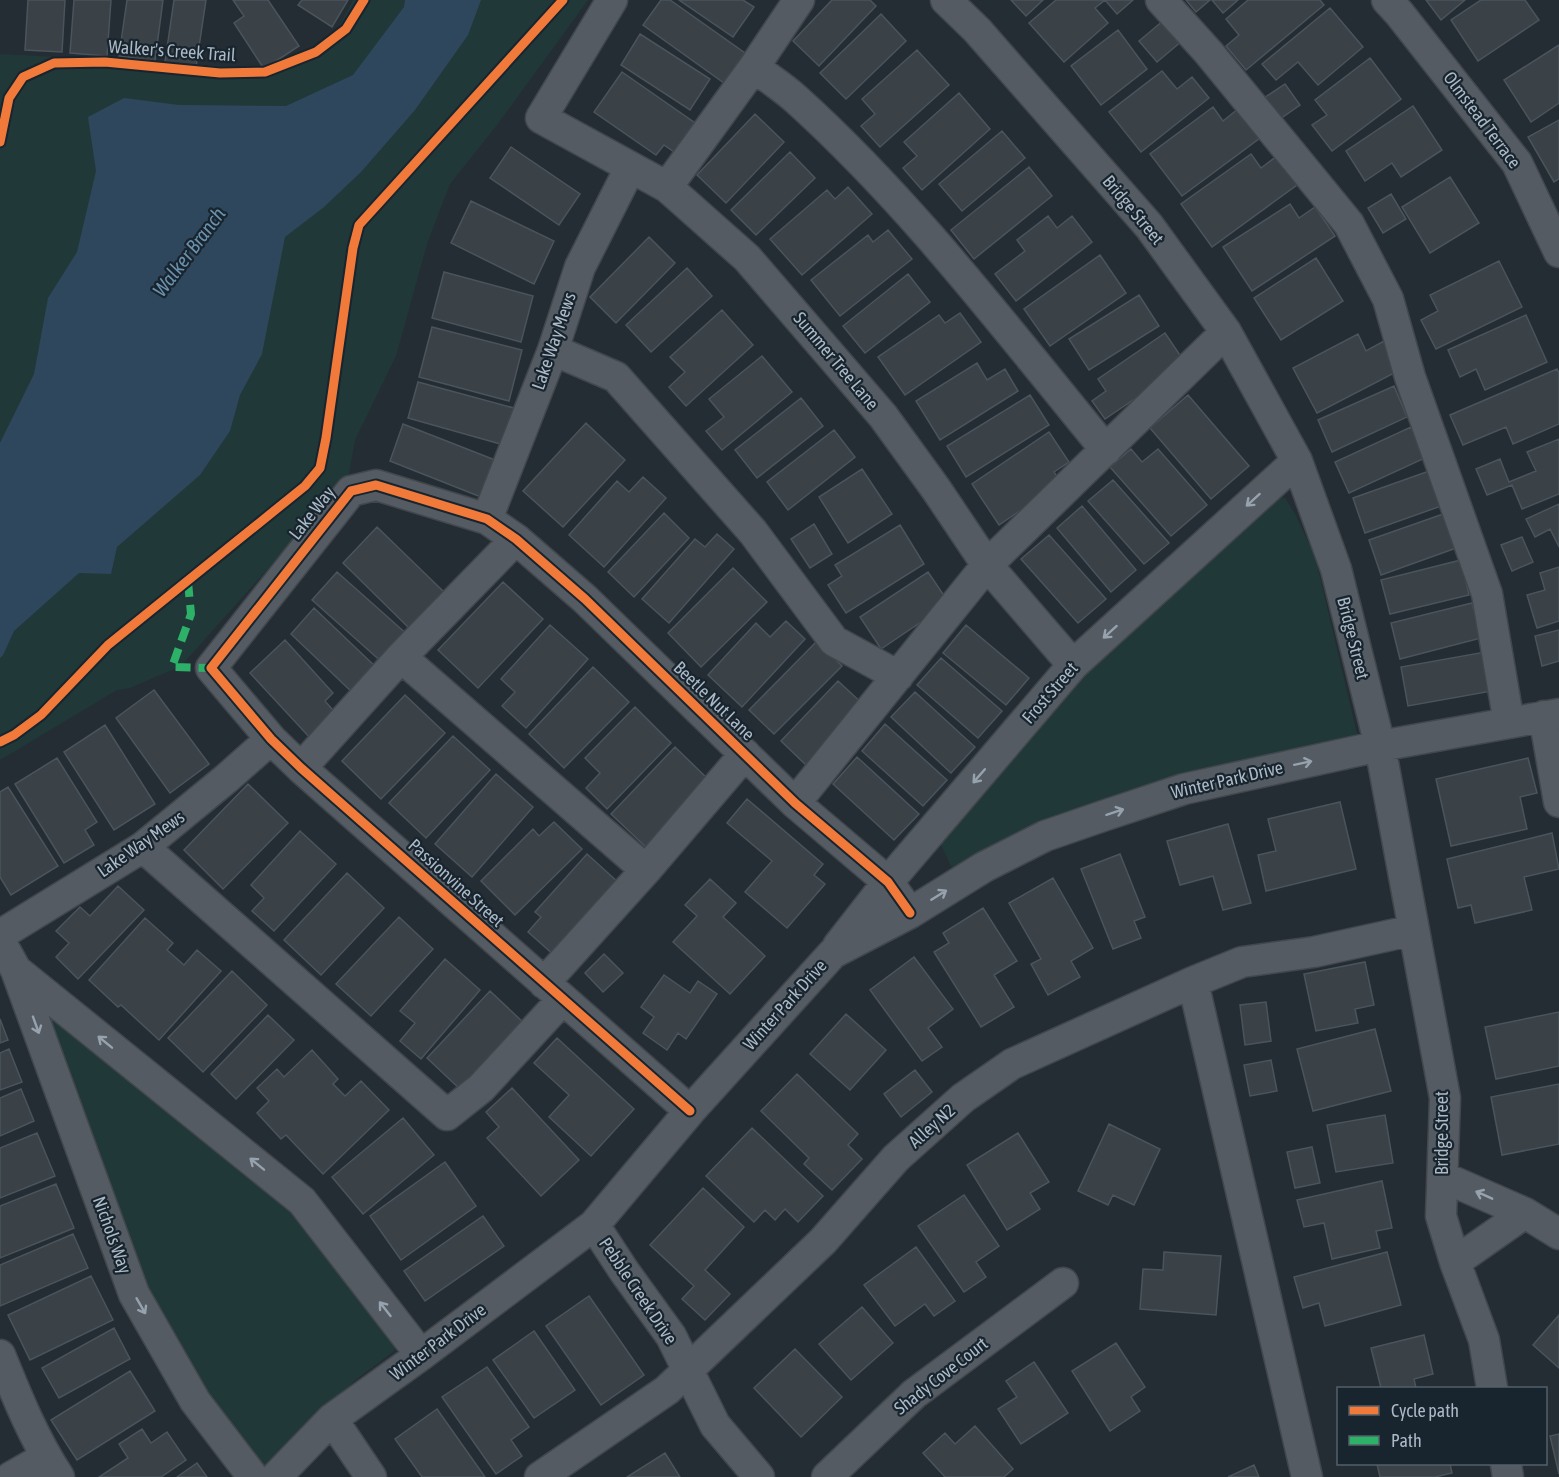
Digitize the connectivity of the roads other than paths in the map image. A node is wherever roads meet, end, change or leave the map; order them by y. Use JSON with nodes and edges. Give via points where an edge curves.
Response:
{"nodes":[{"id":1,"x":612,"y":0,"type":"edge"},
{"id":2,"x":799,"y":0,"type":"edge"},
{"id":3,"x":946,"y":0,"type":"edge"},
{"id":4,"x":1161,"y":0,"type":"edge"},
{"id":5,"x":1387,"y":0,"type":"edge"},
{"id":6,"x":754,"y":67,"type":"junction"},
{"id":7,"x":630,"y":168,"type":"junction"},
{"id":8,"x":667,"y":188,"type":"junction"},
{"id":9,"x":1559,"y":252,"type":"edge"},
{"id":10,"x":1226,"y":332,"type":"junction"},
{"id":11,"x":553,"y":350,"type":"junction"},
{"id":12,"x":1106,"y":450,"type":"junction"},
{"id":13,"x":1297,"y":461,"type":"junction"},
{"id":14,"x":487,"y":519,"type":"junction"},
{"id":15,"x":516,"y":539,"type":"junction"},
{"id":16,"x":987,"y":565,"type":"junction"},
{"id":17,"x":400,"y":657,"type":"junction"},
{"id":18,"x":1074,"y":665,"type":"junction"},
{"id":19,"x":210,"y":668,"type":"joint"},
{"id":20,"x":898,"y":676,"type":"junction"},
{"id":21,"x":1552,"y":715,"type":"edge"},
{"id":22,"x":1509,"y":723,"type":"junction"},
{"id":23,"x":271,"y":738,"type":"junction"},
{"id":24,"x":1380,"y":746,"type":"junction"},
{"id":25,"x":745,"y":754,"type":"junction"},
{"id":26,"x":301,"y":768,"type":"junction"},
{"id":27,"x":1559,"y":802,"type":"edge"},
{"id":28,"x":795,"y":803,"type":"junction"},
{"id":29,"x":143,"y":847,"type":"junction"},
{"id":30,"x":646,"y":870,"type":"junction"},
{"id":31,"x":888,"y":882,"type":"junction"},
{"id":32,"x":910,"y":913,"type":"junction"},
{"id":33,"x":1414,"y":930,"type":"junction"},
{"id":34,"x":0,"y":935,"type":"edge"},
{"id":35,"x":0,"y":941,"type":"edge"},
{"id":36,"x":832,"y":953,"type":"junction"},
{"id":37,"x":8,"y":974,"type":"edge"},
{"id":38,"x":1193,"y":982,"type":"junction"},
{"id":39,"x":554,"y":991,"type":"junction"},
{"id":40,"x":690,"y":1111,"type":"junction"},
{"id":41,"x":1443,"y":1177,"type":"junction"},
{"id":42,"x":1525,"y":1214,"type":"junction"},
{"id":43,"x":594,"y":1225,"type":"junction"},
{"id":44,"x":1559,"y":1234,"type":"edge"},
{"id":45,"x":1455,"y":1262,"type":"junction"},
{"id":46,"x":1064,"y":1283,"type":"dead end"},
{"id":47,"x":0,"y":1355,"type":"edge"},
{"id":48,"x":421,"y":1355,"type":"junction"},
{"id":49,"x":686,"y":1370,"type":"junction"},
{"id":50,"x":1492,"y":1387,"type":"edge"},
{"id":51,"x":332,"y":1419,"type":"junction"},
{"id":52,"x":53,"y":1467,"type":"edge"},
{"id":53,"x":11,"y":1477,"type":"edge"},
{"id":54,"x":253,"y":1477,"type":"edge"},
{"id":55,"x":276,"y":1477,"type":"edge"},
{"id":56,"x":371,"y":1477,"type":"edge"},
{"id":57,"x":540,"y":1477,"type":"edge"},
{"id":58,"x":759,"y":1477,"type":"edge"},
{"id":59,"x":826,"y":1477,"type":"edge"},
{"id":60,"x":1307,"y":1477,"type":"edge"}],
"edges":[{"from":1,"to":7,"type":"street","name":"Summer Tree Lane","via":[[541,118]]},
{"from":2,"to":6,"type":"street"},
{"from":3,"to":10,"type":"street","name":"Bridge Street","via":[[977,30],[1149,226]]},
{"from":4,"to":22,"type":"street","via":[[1348,224],[1388,299],[1410,377],[1487,594]]},
{"from":5,"to":9,"type":"street","name":"Olmstead Terrace","via":[[1517,163]]},
{"from":6,"to":8,"type":"street"},
{"from":6,"to":12,"type":"street","via":[[796,98],[870,171],[946,254]]},
{"from":7,"to":8,"type":"street","name":"Summer Tree Lane"},
{"from":7,"to":11,"type":"street","name":"Lake Way Mews","via":[[580,267]]},
{"from":8,"to":16,"type":"street","name":"Summer Tree Lane","via":[[747,258],[826,348],[889,425]]},
{"from":10,"to":12,"type":"street"},
{"from":10,"to":13,"type":"street","name":"Bridge Street"},
{"from":11,"to":14,"type":"street","name":"Lake Way Mews"},
{"from":11,"to":20,"type":"street","via":[[616,377],[753,532],[834,641]]},
{"from":12,"to":16,"type":"street"},
{"from":13,"to":18,"type":"street","name":"Frost Street","one_way":true},
{"from":13,"to":24,"type":"street","name":"Bridge Street","via":[[1336,569]]},
{"from":14,"to":15,"type":"street","name":"Beetle Nut Lane"},
{"from":14,"to":19,"type":"street","name":"Lake Way","via":[[376,485],[351,491]]},
{"from":15,"to":17,"type":"street"},
{"from":15,"to":25,"type":"street","name":"Beetle Nut Lane","via":[[585,599]]},
{"from":16,"to":18,"type":"street","name":"Summer Tree Lane"},
{"from":16,"to":20,"type":"street"},
{"from":17,"to":26,"type":"street"},
{"from":17,"to":30,"type":"street"},
{"from":18,"to":31,"type":"street","name":"Frost Street","one_way":true},
{"from":19,"to":23,"type":"street","name":"Passionvine Street"},
{"from":20,"to":28,"type":"street"},
{"from":21,"to":22,"type":"street","name":"Winter Park Drive"},
{"from":21,"to":27,"type":"street"},
{"from":22,"to":24,"type":"street","name":"Winter Park Drive"},
{"from":23,"to":26,"type":"street","name":"Passionvine Street"},
{"from":23,"to":29,"type":"street","name":"Lake Way Mews"},
{"from":32,"to":24,"type":"street","name":"Winter Park Drive","one_way":true,"via":[[984,867],[1064,829],[1184,789]]},
{"from":24,"to":33,"type":"street","name":"Bridge Street"},
{"from":25,"to":28,"type":"street","name":"Beetle Nut Lane"},
{"from":25,"to":30,"type":"street"},
{"from":26,"to":39,"type":"street","name":"Passionvine Street"},
{"from":28,"to":31,"type":"street","name":"Beetle Nut Lane"},
{"from":29,"to":34,"type":"street","name":"Lake Way Mews"},
{"from":29,"to":39,"type":"street","via":[[447,1115],[481,1088]]},
{"from":30,"to":39,"type":"street"},
{"from":31,"to":32,"type":"street","name":"Beetle Nut Lane"},
{"from":31,"to":36,"type":"street","name":"Frost Street"},
{"from":32,"to":36,"type":"street","name":"Winter Park Drive"},
{"from":33,"to":38,"type":"street","name":"Alley N2","via":[[1314,952],[1242,962]]},
{"from":33,"to":41,"type":"street","name":"Bridge Street","via":[[1445,1098]]},
{"from":35,"to":37,"type":"street","name":"Nichols Way"},
{"from":36,"to":40,"type":"street","name":"Winter Park Drive"},
{"from":48,"to":37,"type":"street","name":"Nichols Way","one_way":true,"via":[[302,1201]]},
{"from":37,"to":54,"type":"street","name":"Nichols Way","one_way":true,"via":[[134,1294],[195,1401]]},
{"from":38,"to":49,"type":"street","name":"Alley N2","via":[[1012,1064],[963,1098],[896,1158],[823,1241]]},
{"from":38,"to":60,"type":"street"},
{"from":39,"to":40,"type":"street","name":"Passionvine Street"},
{"from":40,"to":43,"type":"street","name":"Winter Park Drive"},
{"from":42,"to":41,"type":"street","one_way":true},
{"from":41,"to":45,"type":"street","name":"Bridge Street","via":[[1441,1216]]},
{"from":42,"to":44,"type":"street"},
{"from":42,"to":45,"type":"street"},
{"from":43,"to":48,"type":"street","name":"Winter Park Drive"},
{"from":43,"to":49,"type":"street","name":"Pebble Creek Drive","via":[[671,1336]]},
{"from":45,"to":50,"type":"street","name":"Bridge Street","via":[[1484,1340]]},
{"from":46,"to":59,"type":"street","name":"Shady Cove Court","via":[[914,1394]]},
{"from":47,"to":52,"type":"street","via":[[25,1416]]},
{"from":48,"to":51,"type":"street","name":"Winter Park Drive"},
{"from":49,"to":57,"type":"street","name":"Alley N2","via":[[667,1390]]},
{"from":49,"to":58,"type":"street","name":"Pebble Creek Drive","via":[[715,1425]]},
{"from":51,"to":55,"type":"street","name":"Winter Park Drive"},
{"from":51,"to":56,"type":"street"},
{"from":52,"to":53,"type":"street"}]}
